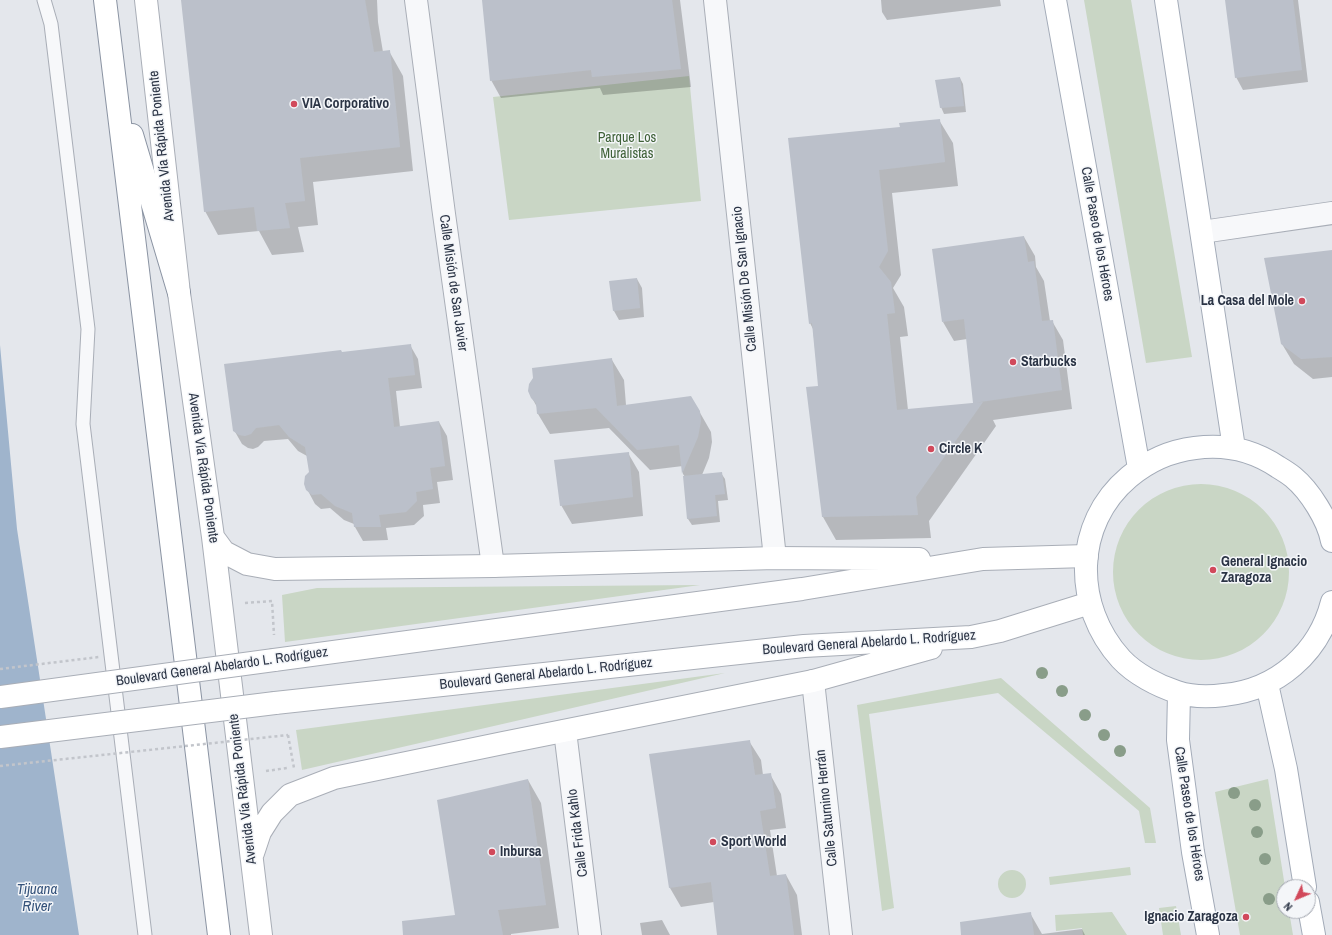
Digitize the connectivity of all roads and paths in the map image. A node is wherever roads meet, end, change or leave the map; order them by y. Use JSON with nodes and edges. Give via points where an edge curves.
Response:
{"nodes":[{"id":1,"x":44,"y":0,"type":"edge"},
{"id":2,"x":105,"y":0,"type":"edge"},
{"id":3,"x":146,"y":0,"type":"edge"},
{"id":4,"x":416,"y":0,"type":"edge"},
{"id":5,"x":715,"y":0,"type":"edge"},
{"id":6,"x":1055,"y":0,"type":"edge"},
{"id":7,"x":1166,"y":0,"type":"edge"},
{"id":8,"x":114,"y":72,"type":"junction"},
{"id":9,"x":1332,"y":212,"type":"edge"},
{"id":10,"x":1202,"y":232,"type":"junction"},
{"id":11,"x":179,"y":293,"type":"junction"},
{"id":12,"x":1234,"y":448,"type":"junction"},
{"id":13,"x":1139,"y":468,"type":"junction"},
{"id":14,"x":1331,"y":536,"type":"edge"},
{"id":15,"x":213,"y":537,"type":"junction"},
{"id":16,"x":1087,"y":556,"type":"junction"},
{"id":17,"x":775,"y":558,"type":"junction"},
{"id":18,"x":982,"y":559,"type":"junction"},
{"id":19,"x":493,"y":566,"type":"junction"},
{"id":20,"x":272,"y":601,"type":"dead end"},
{"id":21,"x":1332,"y":602,"type":"edge"},
{"id":22,"x":1090,"y":603,"type":"junction"},
{"id":23,"x":274,"y":635,"type":"dead end"},
{"id":24,"x":971,"y":637,"type":"junction"},
{"id":25,"x":813,"y":681,"type":"junction"},
{"id":26,"x":1267,"y":684,"type":"junction"},
{"id":27,"x":1178,"y":692,"type":"junction"},
{"id":28,"x":0,"y":698,"type":"edge"},
{"id":29,"x":565,"y":731,"type":"junction"},
{"id":30,"x":0,"y":738,"type":"edge"},
{"id":31,"x":0,"y":766,"type":"edge"},
{"id":32,"x":294,"y":768,"type":"dead end"},
{"id":33,"x":251,"y":858,"type":"junction"},
{"id":34,"x":1304,"y":879,"type":"edge"},
{"id":35,"x":1311,"y":919,"type":"edge"},
{"id":36,"x":145,"y":935,"type":"edge"},
{"id":37,"x":219,"y":935,"type":"edge"},
{"id":38,"x":261,"y":935,"type":"edge"},
{"id":39,"x":590,"y":935,"type":"edge"},
{"id":40,"x":842,"y":935,"type":"edge"},
{"id":41,"x":1208,"y":935,"type":"edge"},
{"id":42,"x":1314,"y":935,"type":"edge"}],
"edges":[{"from":1,"to":36,"type":"lane","via":[[51,24],[88,329],[83,424]]},
{"from":2,"to":8,"type":"main road"},
{"from":3,"to":11,"type":"main road","name":"Avenida Vía Rápida Poniente"},
{"from":4,"to":19,"type":"street","name":"Calle Misión de San Javier"},
{"from":5,"to":17,"type":"street","name":"Calle Misión De San Ignacio"},
{"from":6,"to":13,"type":"main road","name":"Calle Paseo de los Héroes"},
{"from":7,"to":10,"type":"main road"},
{"from":8,"to":11,"type":"main road"},
{"from":8,"to":37,"type":"main road"},
{"from":9,"to":10,"type":"street"},
{"from":10,"to":12,"type":"main road"},
{"from":11,"to":15,"type":"main road","name":"Avenida Vía Rápida Poniente"},
{"from":12,"to":13,"type":"main road","via":[[1210,446],[1185,449],[1161,456]]},
{"from":12,"to":14,"type":"main road","via":[[1266,459],[1294,478],[1316,503]]},
{"from":13,"to":16,"type":"main road","via":[[1119,485],[1103,506],[1092,530]]},
{"from":15,"to":19,"type":"main road","via":[[224,552],[248,564],[275,569]]},
{"from":15,"to":33,"type":"main road","name":"Avenida Vía Rápida Poniente"},
{"from":16,"to":18,"type":"main road","name":"Boulevard General Abelardo L. Rodríguez"},
{"from":16,"to":22,"type":"main road","via":[[1086,579]]},
{"from":17,"to":18,"type":"main road"},
{"from":17,"to":19,"type":"main road"},
{"from":18,"to":28,"type":"main road","name":"Boulevard General Abelardo L. Rodríguez","bridge":true,"via":[[802,589]]},
{"from":20,"to":23,"type":"path"},
{"from":21,"to":26,"type":"main road","via":[[1328,617],[1314,644],[1293,667]]},
{"from":22,"to":24,"type":"main road","name":"Boulevard General Abelardo L. Rodríguez","via":[[1000,631]]},
{"from":22,"to":27,"type":"main road","via":[[1102,634],[1122,660],[1148,680]]},
{"from":24,"to":25,"type":"main road"},
{"from":24,"to":30,"type":"main road","name":"Boulevard General Abelardo L. Rodríguez","bridge":true,"via":[[804,646],[275,703]]},
{"from":25,"to":29,"type":"main road"},
{"from":25,"to":40,"type":"street","name":"Calle Saturnino Herrán"},
{"from":26,"to":27,"type":"main road","via":[[1239,694],[1209,697]]},
{"from":26,"to":34,"type":"main road","via":[[1286,769]]},
{"from":27,"to":41,"type":"main road","name":"Calle Paseo de los Héroes","via":[[1178,747]]},
{"from":29,"to":33,"type":"main road","via":[[334,778],[290,795],[272,813],[260,832]]},
{"from":29,"to":39,"type":"street","name":"Calle Frida Kahlo"},
{"from":31,"to":32,"type":"path","bridge":true,"via":[[288,735]]},
{"from":33,"to":38,"type":"main road","name":"Avenida Vía Rápida Poniente"},
{"from":35,"to":42,"type":"main road"}]}
